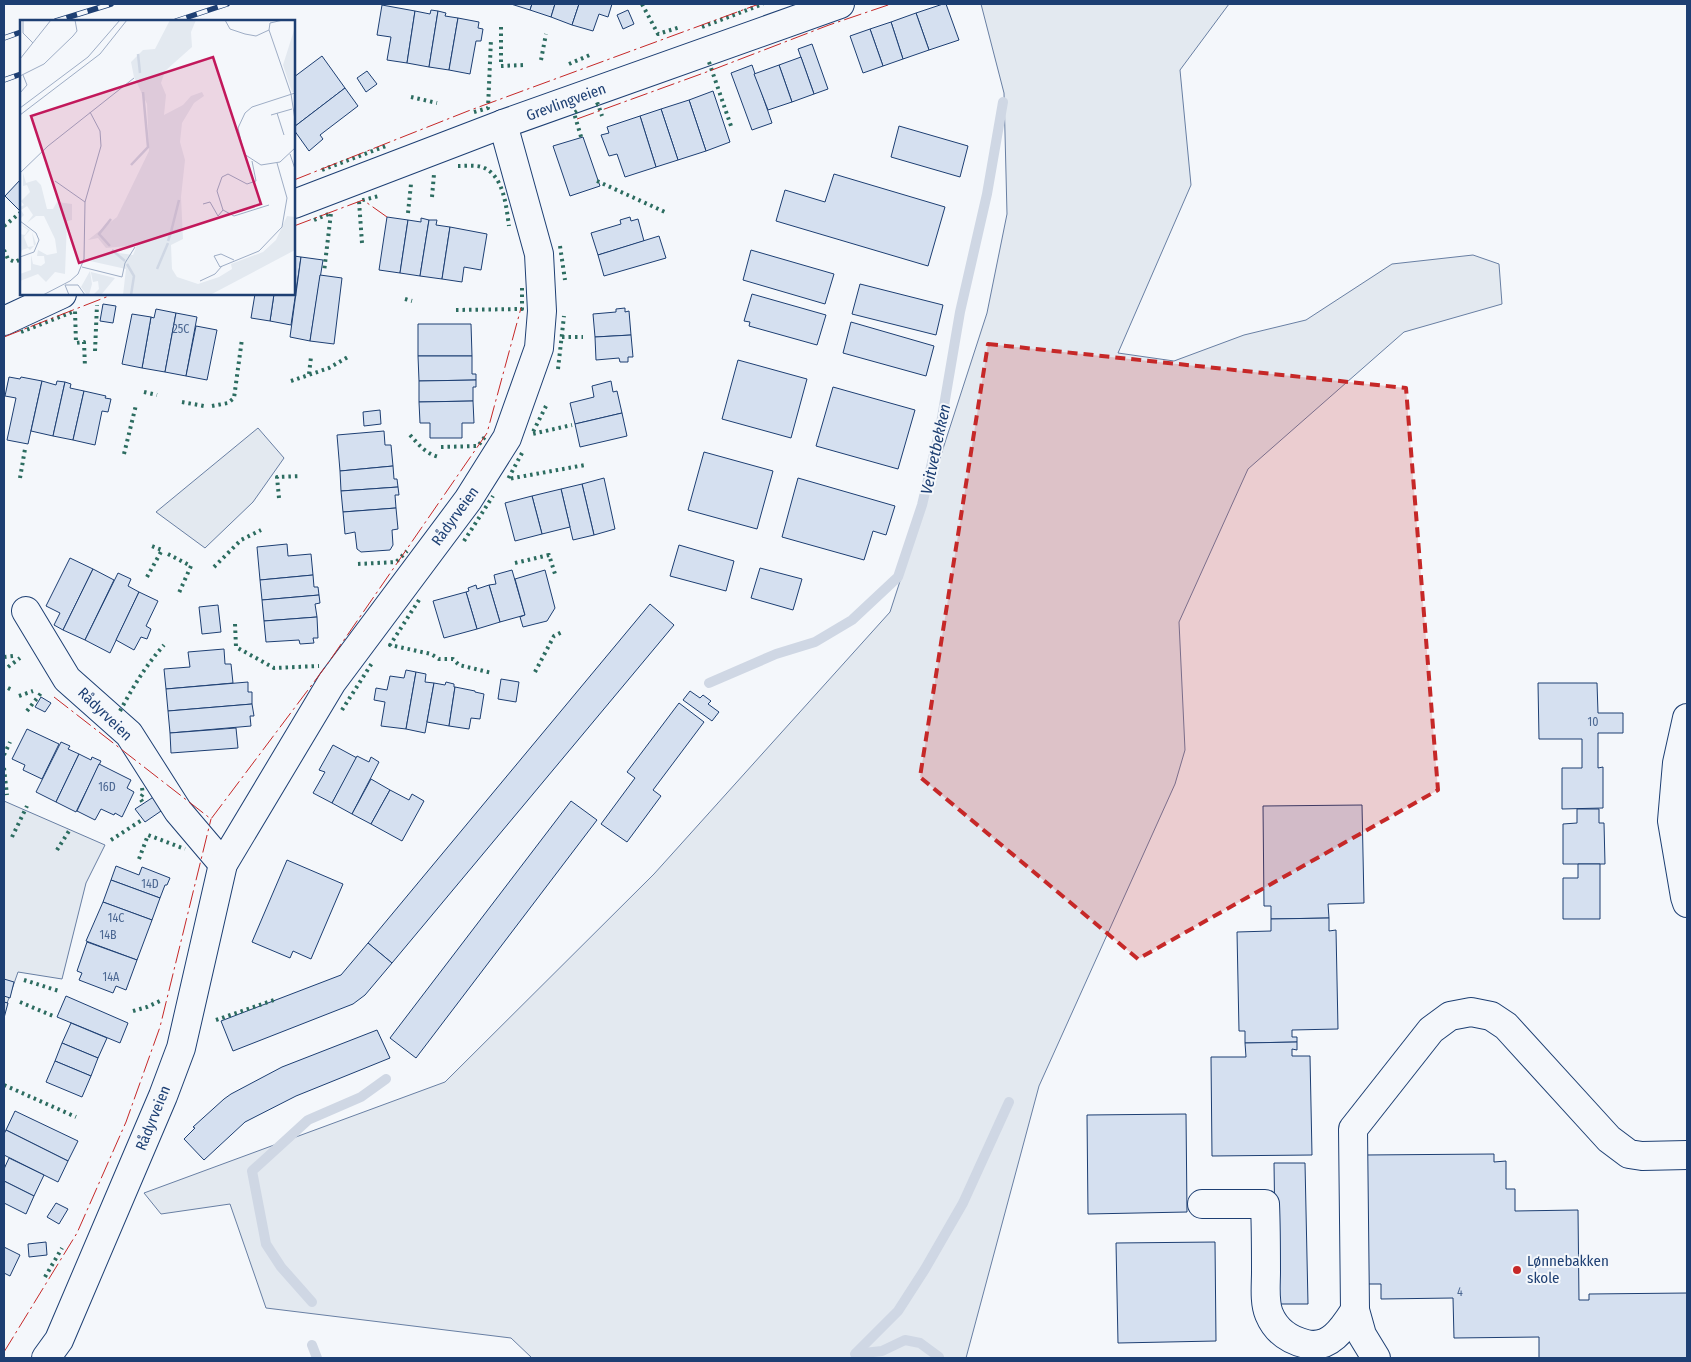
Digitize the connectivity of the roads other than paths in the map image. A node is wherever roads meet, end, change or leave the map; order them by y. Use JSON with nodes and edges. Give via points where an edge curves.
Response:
{"nodes":[{"id":1,"x":840,"y":4,"type":"edge"},
{"id":2,"x":503,"y":124,"type":"junction"},
{"id":3,"x":295,"y":204,"type":"edge"},
{"id":4,"x":60,"y":295,"type":"edge"},
{"id":5,"x":4,"y":321,"type":"edge"},
{"id":6,"x":26,"y":611,"type":"dead end"},
{"id":7,"x":1687,"y":718,"type":"edge"},
{"id":8,"x":223,"y":864,"type":"junction"},
{"id":9,"x":1687,"y":902,"type":"edge"},
{"id":10,"x":1687,"y":1155,"type":"edge"},
{"id":11,"x":1202,"y":1204,"type":"dead end"},
{"id":12,"x":1355,"y":1310,"type":"junction"},
{"id":13,"x":46,"y":1358,"type":"edge"},
{"id":14,"x":1376,"y":1358,"type":"edge"}],
"edges":[{"from":1,"to":2,"type":"street","name":"Grevlingveien"},
{"from":2,"to":3,"type":"street","name":"Grevlingveien"},
{"from":2,"to":8,"type":"street","name":"Rådyrveien","via":[[539,254],[542,311],[539,348],[507,438],[468,500],[332,682]]},
{"from":4,"to":5,"type":"street"},
{"from":6,"to":8,"type":"street","name":"Rådyrveien","via":[[67,679],[129,734],[178,811]]},
{"from":7,"to":9,"type":"street","via":[[1677,762],[1672,821]]},
{"from":8,"to":13,"type":"street","name":"Rådyrveien","via":[[180,1048],[59,1340]]},
{"from":10,"to":12,"type":"street","via":[[1642,1156],[1625,1152],[1506,1026],[1491,1016],[1471,1012],[1450,1016],[1431,1030],[1352,1129]]},
{"from":11,"to":12,"type":"street","via":[[1265,1204],[1268,1313],[1278,1329],[1293,1341],[1310,1346],[1329,1341],[1343,1329]]},
{"from":12,"to":14,"type":"street","via":[[1362,1335]]}]}
